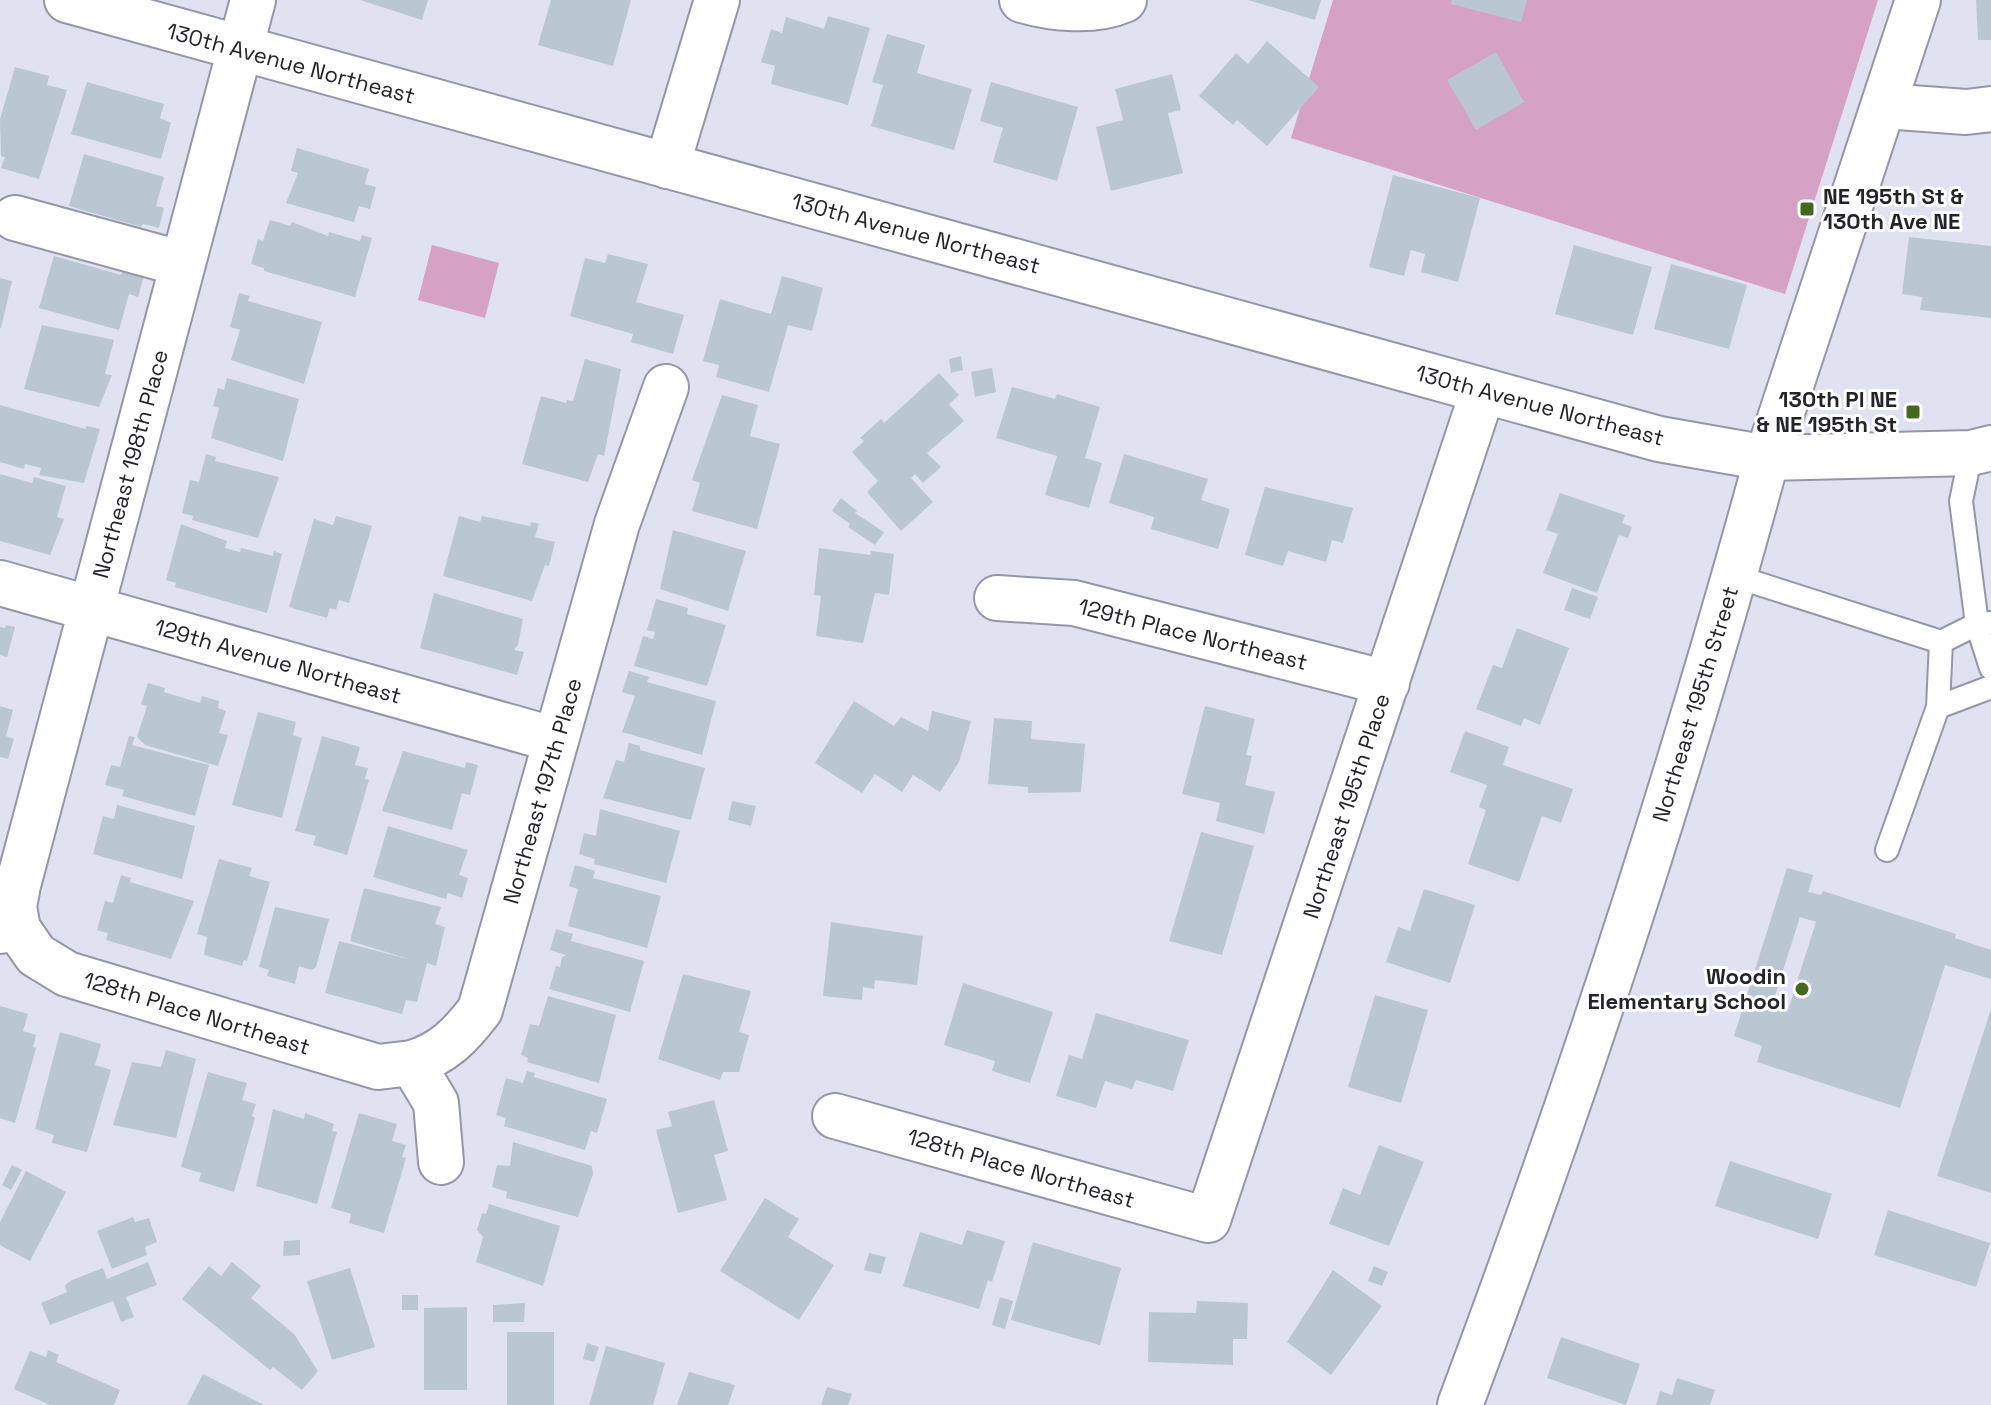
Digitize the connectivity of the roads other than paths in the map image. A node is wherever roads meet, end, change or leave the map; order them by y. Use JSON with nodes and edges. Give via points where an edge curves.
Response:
{"nodes":[{"id":1,"x":67,"y":0,"type":"edge"},
{"id":2,"x":253,"y":0,"type":"edge"},
{"id":3,"x":717,"y":0,"type":"edge"},
{"id":4,"x":1022,"y":0,"type":"edge"},
{"id":5,"x":1124,"y":0,"type":"edge"},
{"id":6,"x":1918,"y":0,"type":"edge"},
{"id":7,"x":240,"y":49,"type":"junction"},
{"id":8,"x":1884,"y":106,"type":"junction"},
{"id":9,"x":1991,"y":109,"type":"edge"},
{"id":10,"x":667,"y":166,"type":"junction"},
{"id":11,"x":15,"y":218,"type":"dead end"},
{"id":12,"x":183,"y":264,"type":"junction"},
{"id":13,"x":666,"y":387,"type":"dead end"},
{"id":14,"x":1483,"y":391,"type":"junction"},
{"id":15,"x":1981,"y":450,"type":"edge"},
{"id":16,"x":1767,"y":458,"type":"junction"},
{"id":17,"x":1734,"y":576,"type":"junction"},
{"id":18,"x":0,"y":583,"type":"edge"},
{"id":19,"x":997,"y":598,"type":"dead end"},
{"id":20,"x":91,"y":609,"type":"junction"},
{"id":21,"x":1984,"y":623,"type":"edge"},
{"id":22,"x":1941,"y":642,"type":"junction"},
{"id":23,"x":1991,"y":668,"type":"edge"},
{"id":24,"x":1387,"y":683,"type":"junction"},
{"id":25,"x":1991,"y":687,"type":"edge"},
{"id":26,"x":1938,"y":707,"type":"junction"},
{"id":27,"x":556,"y":740,"type":"junction"},
{"id":28,"x":1887,"y":850,"type":"dead end"},
{"id":29,"x":9,"y":930,"type":"edge"},
{"id":30,"x":412,"y":1063,"type":"junction"},
{"id":31,"x":835,"y":1116,"type":"dead end"},
{"id":32,"x":441,"y":1162,"type":"dead end"},
{"id":33,"x":1208,"y":1220,"type":"joint"},
{"id":34,"x":1460,"y":1405,"type":"edge"}],
"edges":[{"from":1,"to":7,"type":"street","name":"130th Avenue Northeast"},
{"from":2,"to":7,"type":"street","name":"Northeast 198th Place"},
{"from":3,"to":10,"type":"street"},
{"from":4,"to":5,"type":"street","via":[[1075,8]]},
{"from":6,"to":8,"type":"street","name":"Northeast 195th Street"},
{"from":7,"to":10,"type":"street","name":"130th Avenue Northeast"},
{"from":7,"to":12,"type":"street","name":"Northeast 198th Place"},
{"from":8,"to":9,"type":"street"},
{"from":8,"to":16,"type":"street","name":"Northeast 195th Street"},
{"from":10,"to":14,"type":"street","name":"130th Avenue Northeast"},
{"from":11,"to":12,"type":"street"},
{"from":12,"to":20,"type":"street","name":"Northeast 198th Place"},
{"from":13,"to":27,"type":"street","name":"Northeast 197th Place","via":[[617,524]]},
{"from":14,"to":16,"type":"street","name":"130th Avenue Northeast","via":[[1659,439]]},
{"from":14,"to":24,"type":"street","name":"Northeast 195th Place"},
{"from":15,"to":16,"type":"street","name":"130th Avenue Northeast"},
{"from":15,"to":21,"type":"lane","via":[[1961,501]]},
{"from":16,"to":17,"type":"street","name":"Northeast 195th Street"},
{"from":17,"to":22,"type":"lane"},
{"from":17,"to":34,"type":"street","name":"Northeast 195th Street","via":[[1582,1063]]},
{"from":18,"to":20,"type":"street","name":"129th Avenue Northeast"},
{"from":19,"to":24,"type":"street","name":"129th Place Northeast","via":[[1074,603]]},
{"from":20,"to":27,"type":"street","name":"129th Avenue Northeast"},
{"from":20,"to":29,"type":"street","name":"Northeast 198th Place"},
{"from":21,"to":22,"type":"lane"},
{"from":21,"to":23,"type":"lane"},
{"from":22,"to":26,"type":"lane"},
{"from":24,"to":33,"type":"street","name":"Northeast 195th Place"},
{"from":25,"to":26,"type":"lane"},
{"from":26,"to":28,"type":"lane"},
{"from":27,"to":30,"type":"street","name":"Northeast 197th Place","via":[[480,1010],[434,1056]]},
{"from":29,"to":30,"type":"street","name":"128th Place Northeast","via":[[67,974],[378,1067]]},
{"from":30,"to":32,"type":"street","via":[[436,1103]]},
{"from":31,"to":33,"type":"street","name":"128th Place Northeast"}]}
